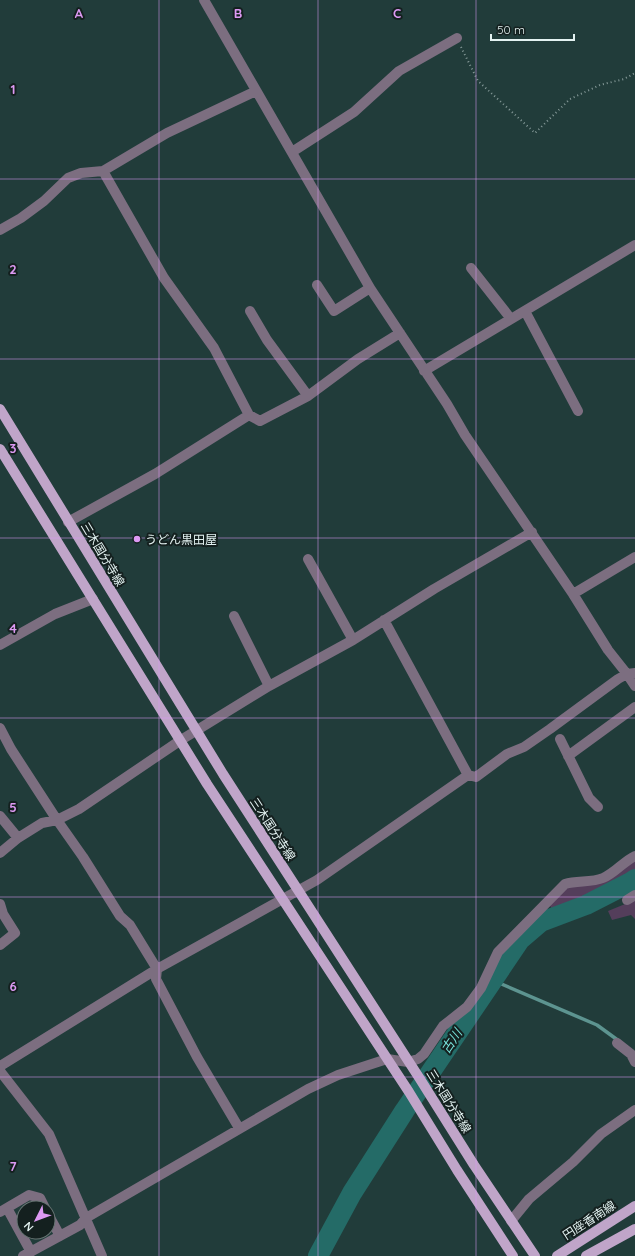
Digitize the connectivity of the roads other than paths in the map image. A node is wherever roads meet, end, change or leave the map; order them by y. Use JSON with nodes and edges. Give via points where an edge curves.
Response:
{"nodes":[{"id":1,"x":204,"y":0,"type":"edge"},
{"id":2,"x":457,"y":38,"type":"road end"},
{"id":3,"x":256,"y":91,"type":"junction"},
{"id":4,"x":292,"y":152,"type":"junction"},
{"id":5,"x":103,"y":171,"type":"junction"},
{"id":6,"x":0,"y":230,"type":"edge"},
{"id":7,"x":635,"y":245,"type":"edge"},
{"id":8,"x":471,"y":268,"type":"dead end"},
{"id":9,"x":317,"y":284,"type":"dead end"},
{"id":10,"x":370,"y":288,"type":"junction"},
{"id":11,"x":250,"y":311,"type":"dead end"},
{"id":12,"x":525,"y":311,"type":"junction"},
{"id":13,"x":511,"y":319,"type":"junction"},
{"id":14,"x":400,"y":333,"type":"junction"},
{"id":15,"x":424,"y":371,"type":"junction"},
{"id":16,"x":308,"y":396,"type":"junction"},
{"id":17,"x":0,"y":409,"type":"edge"},
{"id":18,"x":578,"y":411,"type":"dead end"},
{"id":19,"x":249,"y":415,"type":"junction"},
{"id":20,"x":0,"y":449,"type":"edge"},
{"id":21,"x":68,"y":522,"type":"junction"},
{"id":22,"x":532,"y":532,"type":"junction"},
{"id":23,"x":635,"y":557,"type":"edge"},
{"id":24,"x":308,"y":559,"type":"dead end"},
{"id":25,"x":573,"y":594,"type":"junction"},
{"id":26,"x":93,"y":599,"type":"junction"},
{"id":27,"x":234,"y":616,"type":"dead end"},
{"id":28,"x":384,"y":620,"type":"junction"},
{"id":29,"x":353,"y":640,"type":"junction"},
{"id":30,"x":0,"y":645,"type":"edge"},
{"id":31,"x":631,"y":673,"type":"edge"},
{"id":32,"x":269,"y":686,"type":"junction"},
{"id":33,"x":635,"y":686,"type":"edge"},
{"id":34,"x":635,"y":707,"type":"edge"},
{"id":35,"x":0,"y":728,"type":"edge"},
{"id":36,"x":196,"y":731,"type":"junction"},
{"id":37,"x":560,"y":739,"type":"dead end"},
{"id":38,"x":181,"y":740,"type":"junction"},
{"id":39,"x":568,"y":756,"type":"junction"},
{"id":40,"x":468,"y":775,"type":"junction"},
{"id":41,"x":598,"y":807,"type":"dead end"},
{"id":42,"x":0,"y":816,"type":"edge"},
{"id":43,"x":57,"y":820,"type":"junction"},
{"id":44,"x":18,"y":838,"type":"junction"},
{"id":45,"x":0,"y":852,"type":"edge"},
{"id":46,"x":635,"y":856,"type":"edge"},
{"id":47,"x":298,"y":890,"type":"junction"},
{"id":48,"x":282,"y":899,"type":"junction"},
{"id":49,"x":0,"y":904,"type":"edge"},
{"id":50,"x":0,"y":945,"type":"edge"},
{"id":51,"x":157,"y":970,"type":"junction"},
{"id":52,"x":617,"y":1043,"type":"dead end"},
{"id":53,"x":634,"y":1054,"type":"edge"},
{"id":54,"x":387,"y":1060,"type":"junction"},
{"id":55,"x":408,"y":1062,"type":"junction"},
{"id":56,"x":0,"y":1070,"type":"edge"},
{"id":57,"x":635,"y":1110,"type":"edge"},
{"id":58,"x":239,"y":1128,"type":"junction"},
{"id":59,"x":20,"y":1200,"type":"edge"},
{"id":60,"x":41,"y":1200,"type":"edge"},
{"id":61,"x":16,"y":1202,"type":"edge"},
{"id":62,"x":635,"y":1206,"type":"edge"},
{"id":63,"x":3,"y":1210,"type":"edge"},
{"id":64,"x":86,"y":1218,"type":"junction"},
{"id":65,"x":511,"y":1221,"type":"junction"},
{"id":66,"x":56,"y":1229,"type":"edge"},
{"id":67,"x":635,"y":1229,"type":"edge"},
{"id":68,"x":60,"y":1236,"type":"junction"},
{"id":69,"x":27,"y":1254,"type":"edge"},
{"id":70,"x":102,"y":1256,"type":"edge"},
{"id":71,"x":513,"y":1256,"type":"edge"},
{"id":72,"x":535,"y":1256,"type":"edge"},
{"id":73,"x":557,"y":1256,"type":"edge"},
{"id":74,"x":586,"y":1256,"type":"edge"}],
"edges":[{"from":1,"to":3,"type":"street"},
{"from":2,"to":4,"type":"street","via":[[399,71],[354,112]]},
{"from":3,"to":4,"type":"street"},
{"from":3,"to":5,"type":"street","via":[[167,133]]},
{"from":4,"to":10,"type":"street"},
{"from":5,"to":6,"type":"street","via":[[81,173],[68,178],[44,201]]},
{"from":5,"to":19,"type":"street","via":[[164,278],[214,348]]},
{"from":7,"to":12,"type":"street"},
{"from":8,"to":13,"type":"street"},
{"from":9,"to":10,"type":"street","via":[[334,311]]},
{"from":10,"to":14,"type":"street"},
{"from":11,"to":16,"type":"street","via":[[267,340]]},
{"from":12,"to":13,"type":"street"},
{"from":12,"to":18,"type":"street"},
{"from":13,"to":15,"type":"street"},
{"from":14,"to":15,"type":"street"},
{"from":14,"to":16,"type":"street","via":[[358,359]]},
{"from":15,"to":22,"type":"street"},
{"from":16,"to":19,"type":"street","via":[[260,421]]},
{"from":17,"to":21,"type":"main road","name":"三木国分寺線"},
{"from":19,"to":21,"type":"street","via":[[155,474]]},
{"from":20,"to":26,"type":"main road"},
{"from":21,"to":36,"type":"main road","name":"三木国分寺線"},
{"from":22,"to":25,"type":"street"},
{"from":22,"to":28,"type":"street"},
{"from":23,"to":25,"type":"street"},
{"from":24,"to":29,"type":"street"},
{"from":25,"to":31,"type":"street","via":[[608,650]]},
{"from":26,"to":30,"type":"street","via":[[55,614]]},
{"from":26,"to":38,"type":"main road"},
{"from":27,"to":32,"type":"street"},
{"from":28,"to":29,"type":"street"},
{"from":28,"to":40,"type":"street"},
{"from":29,"to":32,"type":"street"},
{"from":31,"to":33,"type":"street"},
{"from":31,"to":40,"type":"street","via":[[618,679],[524,747],[507,754],[476,778]]},
{"from":32,"to":36,"type":"street"},
{"from":34,"to":39,"type":"street"},
{"from":35,"to":43,"type":"street"},
{"from":36,"to":38,"type":"street"},
{"from":36,"to":47,"type":"main road","name":"三木国分寺線"},
{"from":37,"to":39,"type":"street"},
{"from":38,"to":43,"type":"street","via":[[79,809]]},
{"from":38,"to":48,"type":"main road"},
{"from":39,"to":41,"type":"street","via":[[589,798]]},
{"from":40,"to":47,"type":"street","via":[[317,880]]},
{"from":42,"to":44,"type":"street"},
{"from":43,"to":44,"type":"street","via":[[42,823]]},
{"from":43,"to":51,"type":"street","via":[[120,916],[130,925]]},
{"from":44,"to":45,"type":"street"},
{"from":46,"to":55,"type":"street","via":[[604,877],[565,884],[498,952],[481,988],[467,1007],[443,1026],[424,1054]]},
{"from":47,"to":48,"type":"street"},
{"from":47,"to":55,"type":"main road","name":"三木国分寺線"},
{"from":48,"to":51,"type":"street"},
{"from":48,"to":54,"type":"main road"},
{"from":49,"to":50,"type":"street","via":[[15,933]]},
{"from":51,"to":56,"type":"street","via":[[2,1064]]},
{"from":51,"to":58,"type":"street","via":[[156,979],[197,1057]]},
{"from":52,"to":53,"type":"street"},
{"from":54,"to":55,"type":"street"},
{"from":54,"to":58,"type":"street","via":[[338,1075]]},
{"from":54,"to":71,"type":"main road"},
{"from":55,"to":65,"type":"main road","name":"三木国分寺線"},
{"from":56,"to":64,"type":"street","via":[[49,1134]]},
{"from":57,"to":65,"type":"street","via":[[601,1134],[573,1162],[529,1199]]},
{"from":58,"to":64,"type":"street"},
{"from":59,"to":60,"type":"street","via":[[29,1195]]},
{"from":61,"to":63,"type":"street"},
{"from":62,"to":73,"type":"main road","name":"円座香南線"},
{"from":63,"to":69,"type":"street"},
{"from":64,"to":68,"type":"street","via":[[80,1225]]},
{"from":64,"to":70,"type":"street"},
{"from":65,"to":72,"type":"main road","name":"三木国分寺線"},
{"from":66,"to":68,"type":"street"},
{"from":67,"to":74,"type":"main road"},
{"from":68,"to":69,"type":"street"}]}
